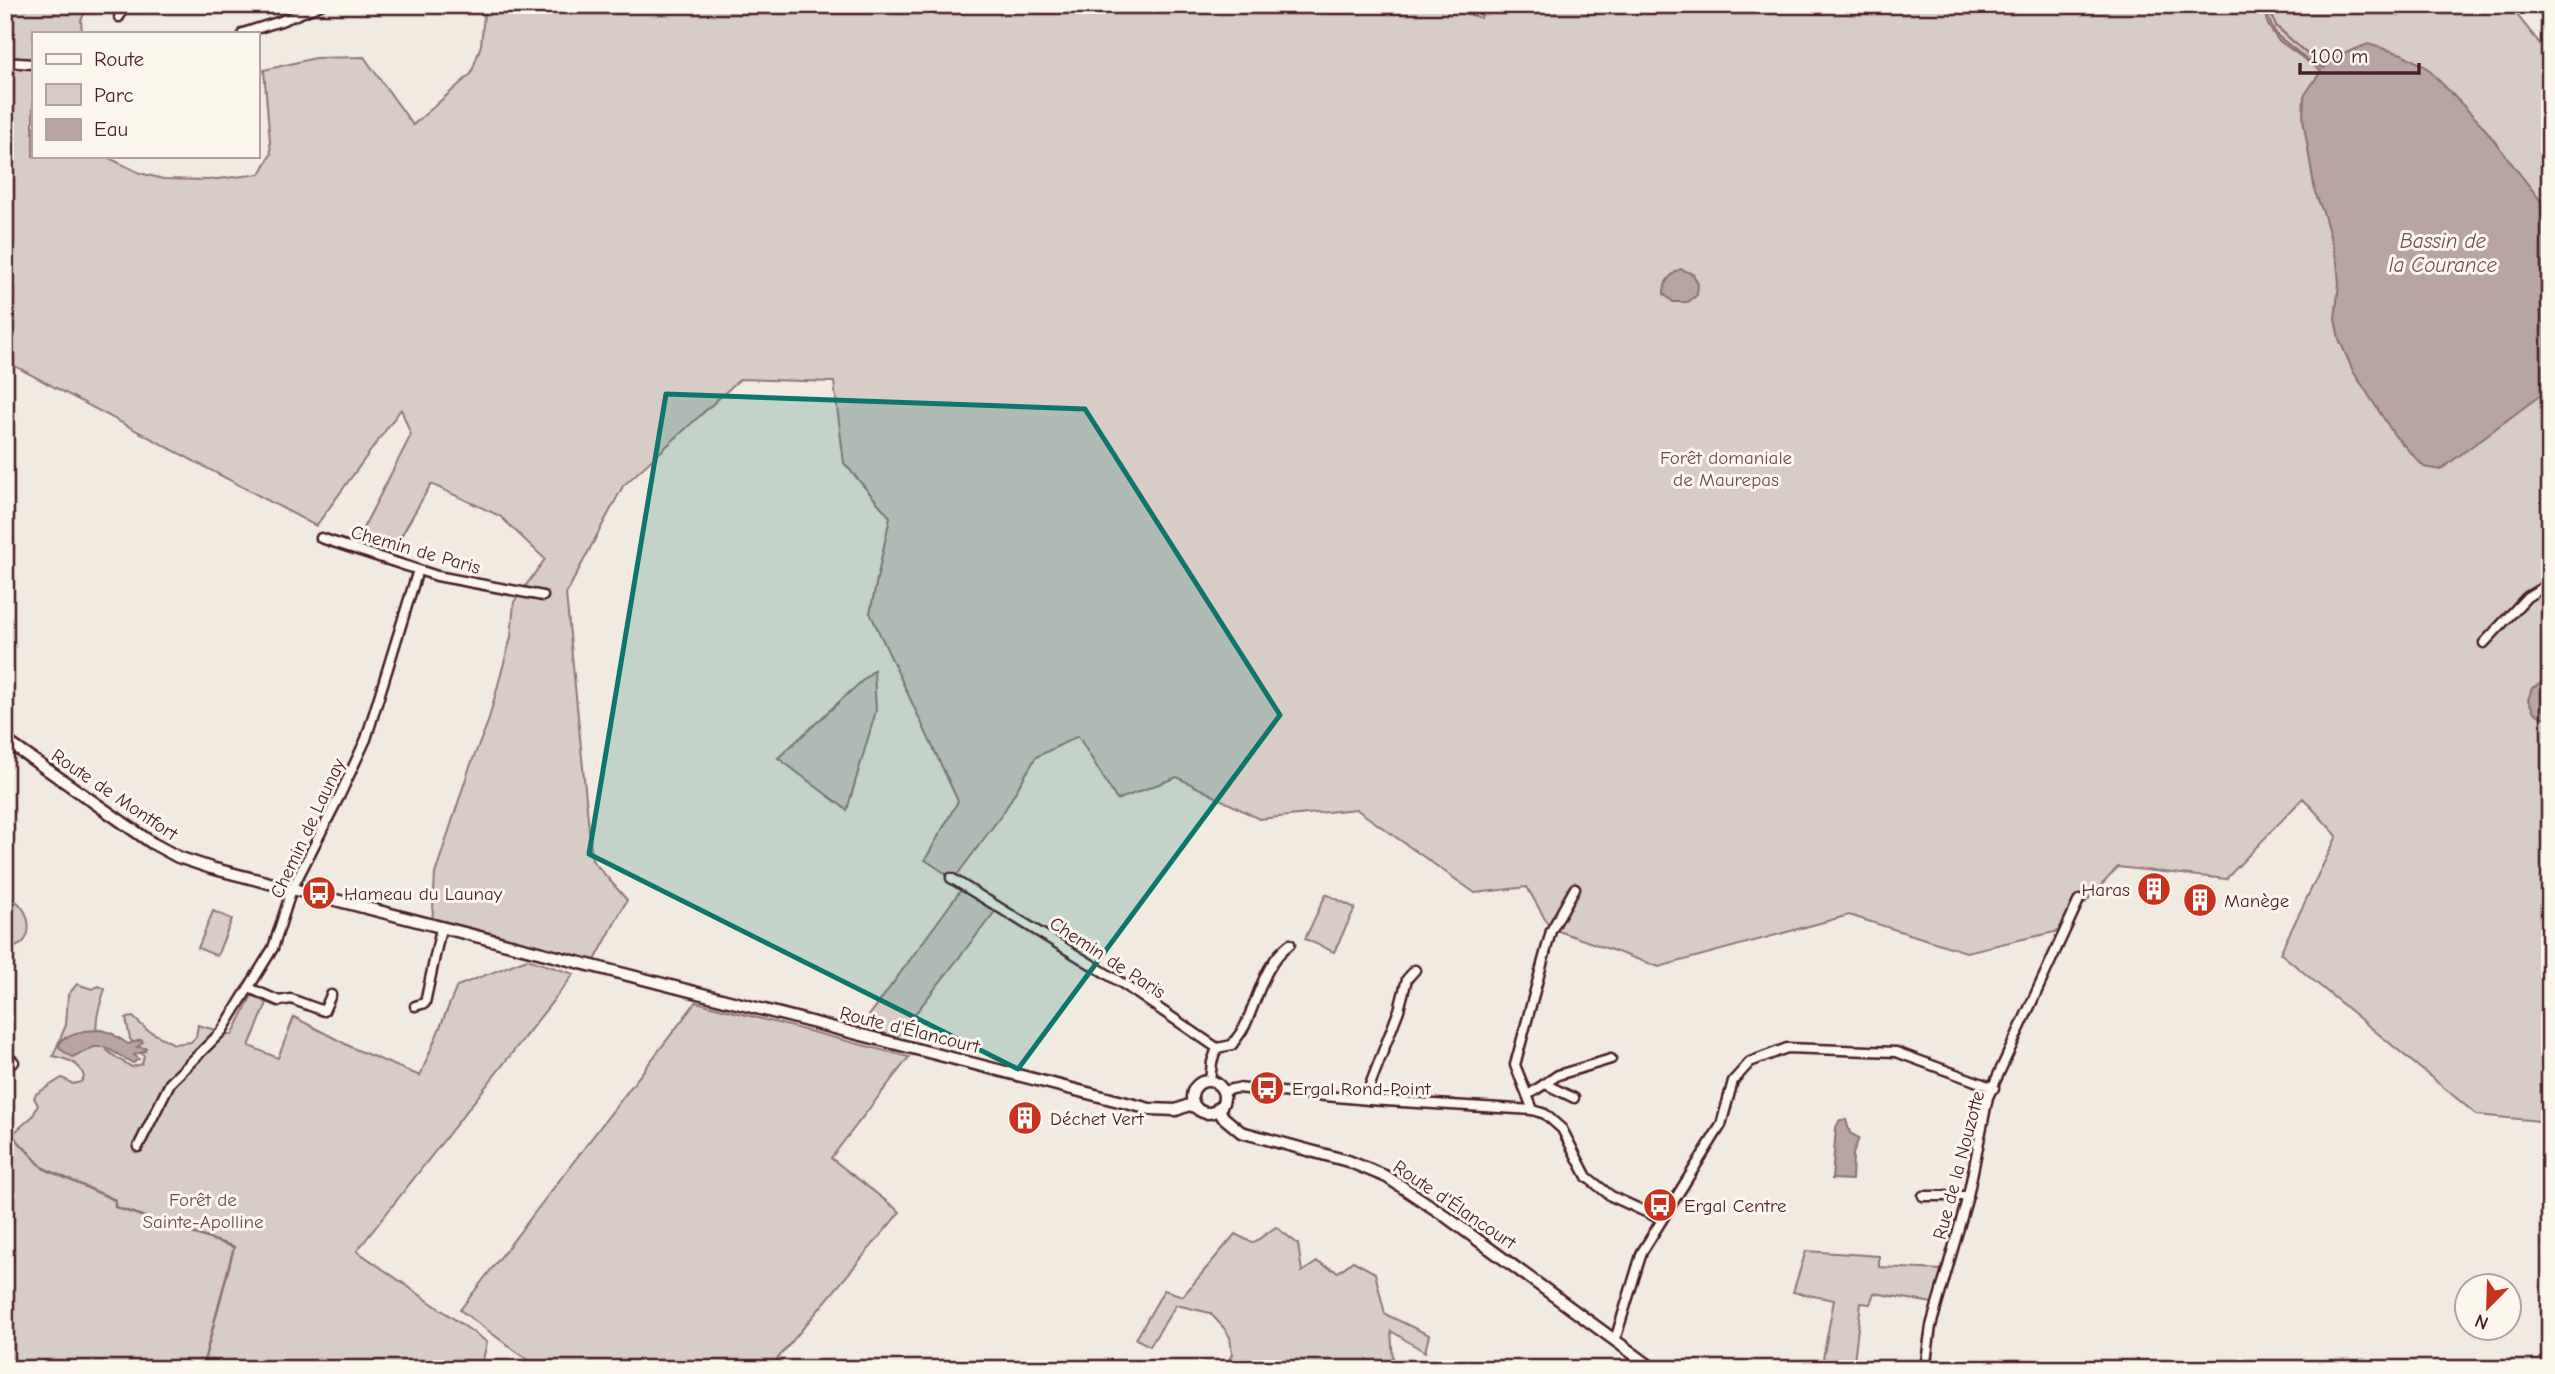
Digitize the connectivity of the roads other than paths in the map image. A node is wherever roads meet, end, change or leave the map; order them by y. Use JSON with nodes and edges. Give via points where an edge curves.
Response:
{"nodes":[{"id":1,"x":125,"y":5,"type":"edge"},
{"id":2,"x":321,"y":5,"type":"edge"},
{"id":3,"x":119,"y":17,"type":"dead end"},
{"id":4,"x":246,"y":32,"type":"edge"},
{"id":5,"x":5,"y":62,"type":"edge"},
{"id":6,"x":32,"y":64,"type":"edge"},
{"id":7,"x":321,"y":538,"type":"dead end"},
{"id":8,"x":418,"y":569,"type":"junction"},
{"id":9,"x":2550,"y":583,"type":"edge"},
{"id":10,"x":543,"y":596,"type":"dead end"},
{"id":11,"x":2484,"y":643,"type":"dead end"},
{"id":12,"x":5,"y":740,"type":"edge"},
{"id":13,"x":951,"y":878,"type":"dead end"},
{"id":14,"x":1575,"y":888,"type":"dead end"},
{"id":15,"x":292,"y":889,"type":"junction"},
{"id":16,"x":2079,"y":900,"type":"dead end"},
{"id":17,"x":441,"y":928,"type":"junction"},
{"id":18,"x":1290,"y":944,"type":"dead end"},
{"id":19,"x":1415,"y":970,"type":"dead end"},
{"id":20,"x":617,"y":972,"type":"joint"},
{"id":21,"x":249,"y":988,"type":"junction"},
{"id":22,"x":331,"y":995,"type":"dead end"},
{"id":23,"x":415,"y":1006,"type":"dead end"},
{"id":24,"x":1217,"y":1048,"type":"junction"},
{"id":25,"x":5,"y":1054,"type":"edge"},
{"id":26,"x":1611,"y":1059,"type":"dead end"},
{"id":27,"x":14,"y":1062,"type":"dead end"},
{"id":28,"x":1210,"y":1081,"type":"junction"},
{"id":29,"x":1545,"y":1084,"type":"junction"},
{"id":30,"x":1994,"y":1088,"type":"junction"},
{"id":31,"x":1223,"y":1091,"type":"junction"},
{"id":32,"x":1528,"y":1096,"type":"junction"},
{"id":33,"x":1574,"y":1098,"type":"dead end"},
{"id":34,"x":1369,"y":1100,"type":"junction"},
{"id":35,"x":1195,"y":1107,"type":"junction"},
{"id":36,"x":1218,"y":1108,"type":"junction"},
{"id":37,"x":1534,"y":1110,"type":"junction"},
{"id":38,"x":138,"y":1147,"type":"dead end"},
{"id":39,"x":1923,"y":1196,"type":"dead end"},
{"id":40,"x":1968,"y":1196,"type":"junction"},
{"id":41,"x":1661,"y":1219,"type":"junction"},
{"id":42,"x":1615,"y":1340,"type":"junction"},
{"id":43,"x":1654,"y":1369,"type":"edge"},
{"id":44,"x":1925,"y":1369,"type":"edge"}],
"edges":[{"from":1,"to":3,"type":"street"},
{"from":2,"to":4,"type":"street"},
{"from":5,"to":6,"type":"street"},
{"from":7,"to":8,"type":"street","name":"Chemin de Paris"},
{"from":8,"to":10,"type":"street","name":"Chemin de Paris"},
{"from":8,"to":15,"type":"street","name":"Chemin de Launay","via":[[366,739]]},
{"from":9,"to":11,"type":"street","via":[[2527,597]]},
{"from":12,"to":15,"type":"street","name":"Route de Montfort","via":[[178,857]]},
{"from":13,"to":24,"type":"street","name":"Chemin de Paris"},
{"from":14,"to":32,"type":"street","via":[[1551,931],[1515,1065]]},
{"from":15,"to":17,"type":"street","name":"Route de Montfort"},
{"from":15,"to":21,"type":"street","name":"Chemin de Launay","via":[[274,948]]},
{"from":16,"to":30,"type":"street","name":"Rue de la Nouzotte"},
{"from":17,"to":20,"type":"street","name":"Route de Montfort"},
{"from":17,"to":23,"type":"street","via":[[425,1003]]},
{"from":18,"to":24,"type":"street","via":[[1278,953],[1232,1045]]},
{"from":19,"to":34,"type":"street","via":[[1407,979],[1370,1085]]},
{"from":20,"to":35,"type":"street","name":"Route d'Élancourt","via":[[1150,1109]]},
{"from":21,"to":22,"type":"street","via":[[279,1001],[291,999],[324,1011]]},
{"from":21,"to":38,"type":"street","name":"Chemin de Launay","via":[[222,1031],[170,1083]]},
{"from":24,"to":28,"type":"street"},
{"from":25,"to":27,"type":"street"},
{"from":26,"to":29,"type":"street","via":[[1558,1075]]},
{"from":28,"to":31,"type":"street"},
{"from":28,"to":35,"type":"street","via":[[1193,1091]]},
{"from":29,"to":32,"type":"street"},
{"from":29,"to":33,"type":"street"},
{"from":30,"to":40,"type":"street","name":"Rue de la Nouzotte","via":[[1988,1097]]},
{"from":30,"to":41,"type":"street","via":[[1896,1052],[1787,1048],[1750,1062],[1733,1081],[1721,1125]]},
{"from":31,"to":34,"type":"street","via":[[1237,1088]]},
{"from":31,"to":36,"type":"street"},
{"from":32,"to":37,"type":"street"},
{"from":34,"to":37,"type":"street"},
{"from":35,"to":36,"type":"street","via":[[1207,1112]]},
{"from":36,"to":42,"type":"street","name":"Route d'Élancourt","via":[[1241,1132],[1348,1161],[1387,1177]]},
{"from":37,"to":41,"type":"street","via":[[1562,1129],[1587,1177],[1611,1196]]},
{"from":39,"to":40,"type":"street"},
{"from":40,"to":44,"type":"street","name":"Rue de la Nouzotte","via":[[1936,1308]]},
{"from":41,"to":42,"type":"street","via":[[1642,1252]]},
{"from":42,"to":43,"type":"street","name":"Route d'Élancourt"}]}
